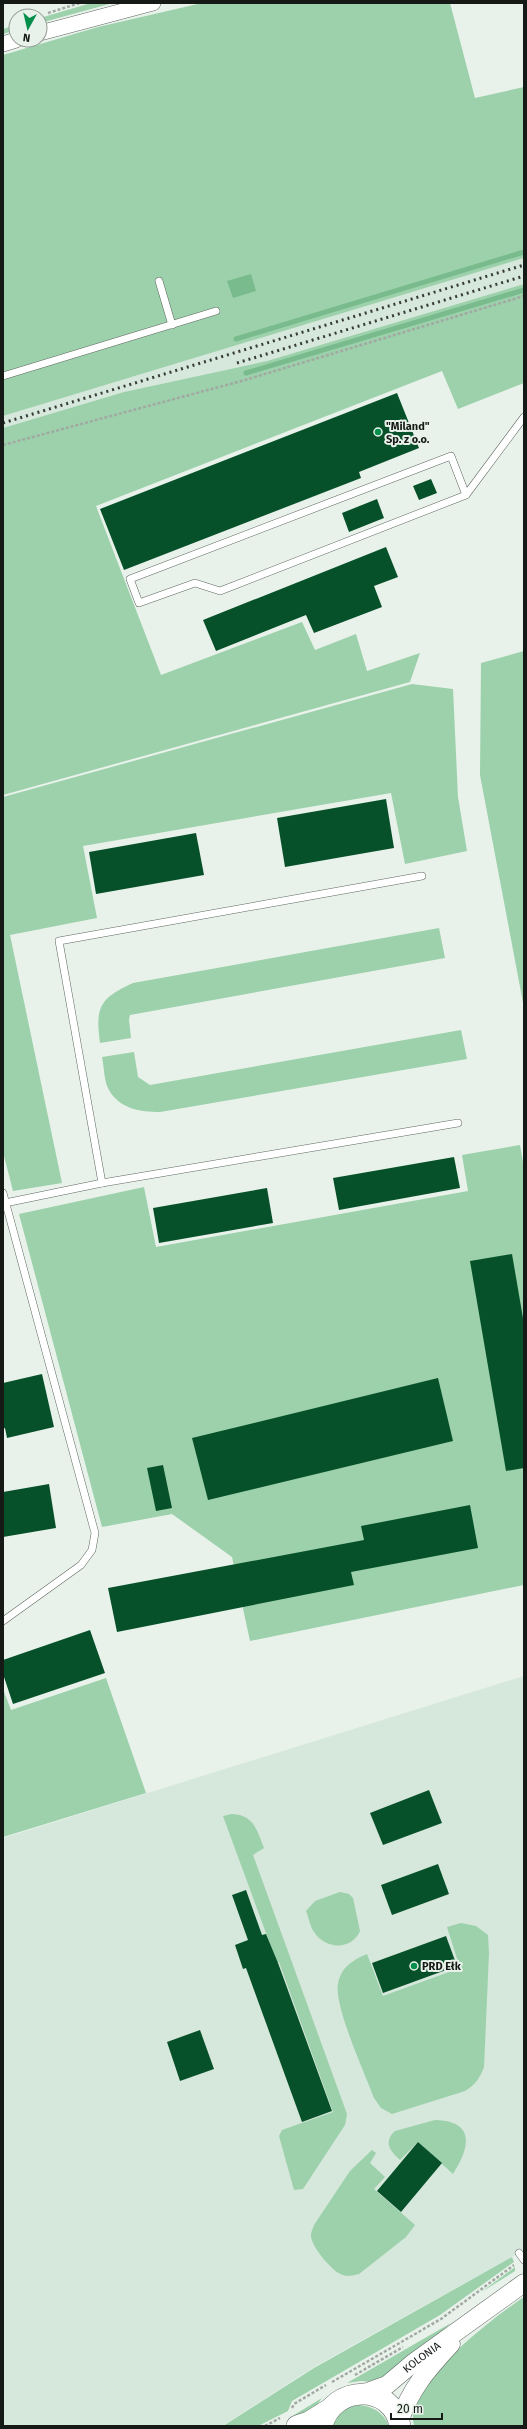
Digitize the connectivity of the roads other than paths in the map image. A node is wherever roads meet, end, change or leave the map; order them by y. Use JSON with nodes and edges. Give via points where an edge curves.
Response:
{"nodes":[{"id":1,"x":153,"y":3,"type":"edge"},
{"id":2,"x":48,"y":30,"type":"edge"},
{"id":3,"x":159,"y":281,"type":"dead end"},
{"id":4,"x":216,"y":311,"type":"dead end"},
{"id":5,"x":172,"y":325,"type":"junction"},
{"id":6,"x":3,"y":376,"type":"edge"},
{"id":7,"x":524,"y":417,"type":"edge"},
{"id":8,"x":466,"y":494,"type":"junction"},
{"id":9,"x":422,"y":876,"type":"dead end"},
{"id":10,"x":458,"y":1123,"type":"dead end"},
{"id":11,"x":102,"y":1183,"type":"junction"},
{"id":12,"x":3,"y":1193,"type":"edge"},
{"id":13,"x":5,"y":1203,"type":"junction"},
{"id":14,"x":3,"y":1621,"type":"edge"},
{"id":15,"x":524,"y":2283,"type":"edge"},
{"id":16,"x":478,"y":2314,"type":"junction"},
{"id":17,"x":357,"y":2386,"type":"junction"},
{"id":18,"x":292,"y":2416,"type":"edge"},
{"id":19,"x":326,"y":2418,"type":"edge"},
{"id":20,"x":399,"y":2424,"type":"edge"}],
"edges":[{"from":1,"to":2,"type":"street"},
{"from":3,"to":5,"type":"lane"},
{"from":4,"to":5,"type":"lane"},
{"from":5,"to":6,"type":"lane"},
{"from":7,"to":8,"type":"lane"},
{"from":8,"to":8,"type":"lane","via":[[220,591],[195,583],[140,603],[130,579],[451,456]]},
{"from":9,"to":11,"type":"lane","via":[[59,941]]},
{"from":10,"to":11,"type":"lane"},
{"from":11,"to":13,"type":"lane"},
{"from":12,"to":13,"type":"lane"},
{"from":13,"to":14,"type":"lane","via":[[95,1533],[92,1550],[81,1565]]},
{"from":15,"to":16,"type":"street","name":"KOLONIA"},
{"from":16,"to":17,"type":"street","name":"KOLONIA","via":[[413,2362],[387,2385]]},
{"from":16,"to":20,"type":"street","name":"KOLONIA","via":[[419,2380],[406,2400]]},
{"from":17,"to":19,"type":"main road"},
{"from":17,"to":20,"type":"main road","via":[[385,2402],[394,2411]]},
{"from":18,"to":19,"type":"main road","via":[[309,2422]]}]}
